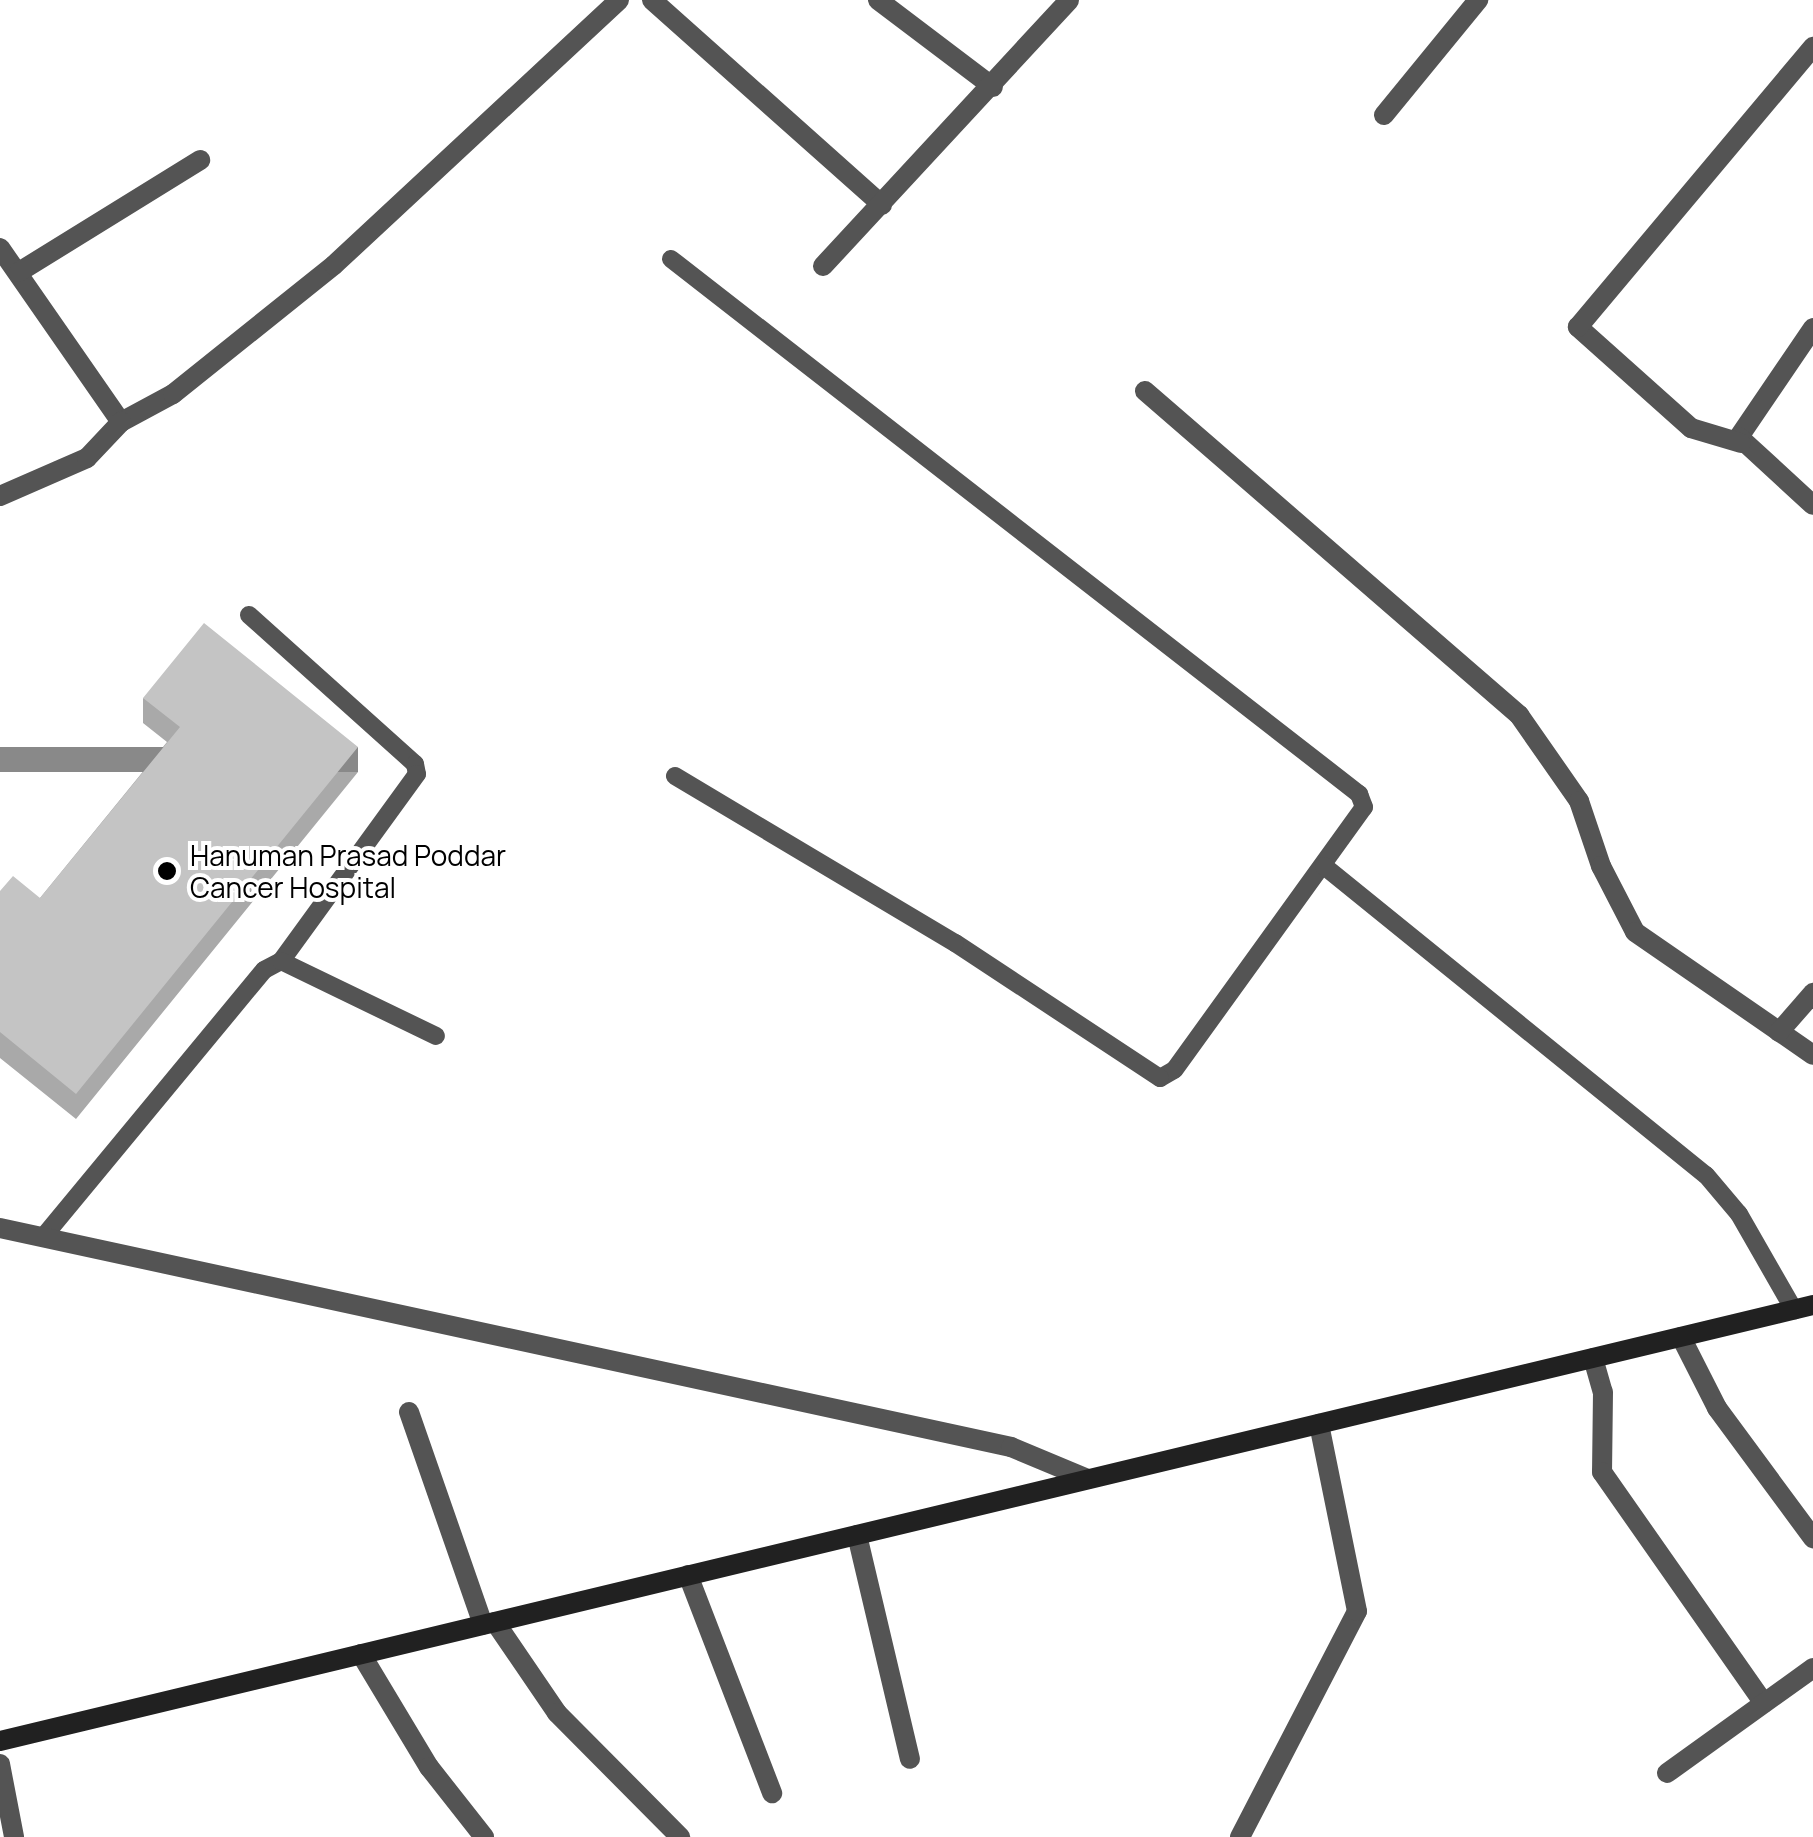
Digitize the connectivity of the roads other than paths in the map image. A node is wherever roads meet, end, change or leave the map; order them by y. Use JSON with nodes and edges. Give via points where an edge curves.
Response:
{"nodes":[{"id":1,"x":619,"y":0,"type":"edge"},
{"id":2,"x":652,"y":0,"type":"edge"},
{"id":3,"x":878,"y":0,"type":"edge"},
{"id":4,"x":1069,"y":0,"type":"edge"},
{"id":5,"x":1478,"y":0,"type":"edge"},
{"id":6,"x":1813,"y":47,"type":"edge"},
{"id":7,"x":993,"y":87,"type":"junction"},
{"id":8,"x":1384,"y":115,"type":"dead end"},
{"id":9,"x":200,"y":160,"type":"dead end"},
{"id":10,"x":882,"y":205,"type":"junction"},
{"id":11,"x":0,"y":248,"type":"edge"},
{"id":12,"x":671,"y":259,"type":"dead end"},
{"id":13,"x":824,"y":266,"type":"dead end"},
{"id":14,"x":18,"y":272,"type":"junction"},
{"id":15,"x":1813,"y":328,"type":"edge"},
{"id":16,"x":1146,"y":391,"type":"dead end"},
{"id":17,"x":122,"y":422,"type":"junction"},
{"id":18,"x":1741,"y":444,"type":"junction"},
{"id":19,"x":0,"y":496,"type":"edge"},
{"id":20,"x":1813,"y":505,"type":"edge"},
{"id":21,"x":250,"y":615,"type":"dead end"},
{"id":22,"x":675,"y":776,"type":"dead end"},
{"id":23,"x":1324,"y":866,"type":"junction"},
{"id":24,"x":281,"y":961,"type":"junction"},
{"id":25,"x":1813,"y":993,"type":"edge"},
{"id":26,"x":1780,"y":1032,"type":"junction"},
{"id":27,"x":436,"y":1036,"type":"dead end"},
{"id":28,"x":1813,"y":1056,"type":"edge"},
{"id":29,"x":0,"y":1228,"type":"edge"},
{"id":30,"x":44,"y":1236,"type":"junction"},
{"id":31,"x":1803,"y":1307,"type":"edge"},
{"id":32,"x":1681,"y":1337,"type":"junction"},
{"id":33,"x":1593,"y":1358,"type":"junction"},
{"id":34,"x":410,"y":1412,"type":"dead end"},
{"id":35,"x":1318,"y":1424,"type":"junction"},
{"id":36,"x":1088,"y":1480,"type":"junction"},
{"id":37,"x":858,"y":1535,"type":"junction"},
{"id":38,"x":1813,"y":1538,"type":"edge"},
{"id":39,"x":688,"y":1575,"type":"junction"},
{"id":40,"x":489,"y":1624,"type":"junction"},
{"id":41,"x":361,"y":1654,"type":"junction"},
{"id":42,"x":1813,"y":1668,"type":"edge"},
{"id":43,"x":1764,"y":1703,"type":"junction"},
{"id":44,"x":0,"y":1741,"type":"edge"},
{"id":45,"x":910,"y":1760,"type":"dead end"},
{"id":46,"x":0,"y":1764,"type":"edge"},
{"id":47,"x":1667,"y":1773,"type":"dead end"},
{"id":48,"x":772,"y":1793,"type":"dead end"},
{"id":49,"x":14,"y":1837,"type":"edge"},
{"id":50,"x":484,"y":1837,"type":"edge"},
{"id":51,"x":680,"y":1837,"type":"edge"},
{"id":52,"x":1240,"y":1837,"type":"edge"}],
"edges":[{"from":1,"to":17,"type":"street","via":[[334,265],[173,394]]},
{"from":2,"to":10,"type":"street"},
{"from":3,"to":7,"type":"street"},
{"from":4,"to":7,"type":"street"},
{"from":5,"to":8,"type":"street"},
{"from":6,"to":18,"type":"street","via":[[1578,327],[1691,428]]},
{"from":7,"to":10,"type":"street"},
{"from":9,"to":14,"type":"street"},
{"from":10,"to":13,"type":"street"},
{"from":11,"to":14,"type":"street"},
{"from":12,"to":23,"type":"lane","via":[[1359,794],[1364,807]]},
{"from":14,"to":17,"type":"street"},
{"from":15,"to":18,"type":"street","via":[[1740,431]]},
{"from":16,"to":26,"type":"street","via":[[1519,714],[1579,801],[1601,866],[1635,932]]},
{"from":17,"to":19,"type":"street","via":[[87,458]]},
{"from":18,"to":20,"type":"street"},
{"from":21,"to":24,"type":"lane","via":[[415,764],[417,774]]},
{"from":22,"to":23,"type":"lane","via":[[955,943],[1160,1078],[1174,1070]]},
{"from":23,"to":31,"type":"lane","via":[[1706,1175]]},
{"from":24,"to":27,"type":"lane"},
{"from":24,"to":30,"type":"lane","via":[[264,970]]},
{"from":25,"to":26,"type":"street"},
{"from":26,"to":28,"type":"street"},
{"from":29,"to":30,"type":"street"},
{"from":30,"to":36,"type":"street","via":[[1011,1447]]},
{"from":31,"to":32,"type":"main road"},
{"from":32,"to":33,"type":"main road"},
{"from":32,"to":38,"type":"street","via":[[1717,1408]]},
{"from":33,"to":35,"type":"main road"},
{"from":33,"to":43,"type":"street","via":[[1603,1392],[1602,1472]]},
{"from":34,"to":40,"type":"street"},
{"from":35,"to":36,"type":"main road"},
{"from":35,"to":52,"type":"street","via":[[1357,1612]]},
{"from":36,"to":37,"type":"main road"},
{"from":37,"to":39,"type":"main road"},
{"from":37,"to":45,"type":"street"},
{"from":39,"to":40,"type":"main road"},
{"from":39,"to":48,"type":"street"},
{"from":40,"to":41,"type":"main road"},
{"from":40,"to":51,"type":"street","via":[[557,1713]]},
{"from":41,"to":44,"type":"main road"},
{"from":41,"to":50,"type":"street","via":[[429,1767]]},
{"from":42,"to":43,"type":"street"},
{"from":43,"to":47,"type":"street"},
{"from":46,"to":49,"type":"street"}]}
